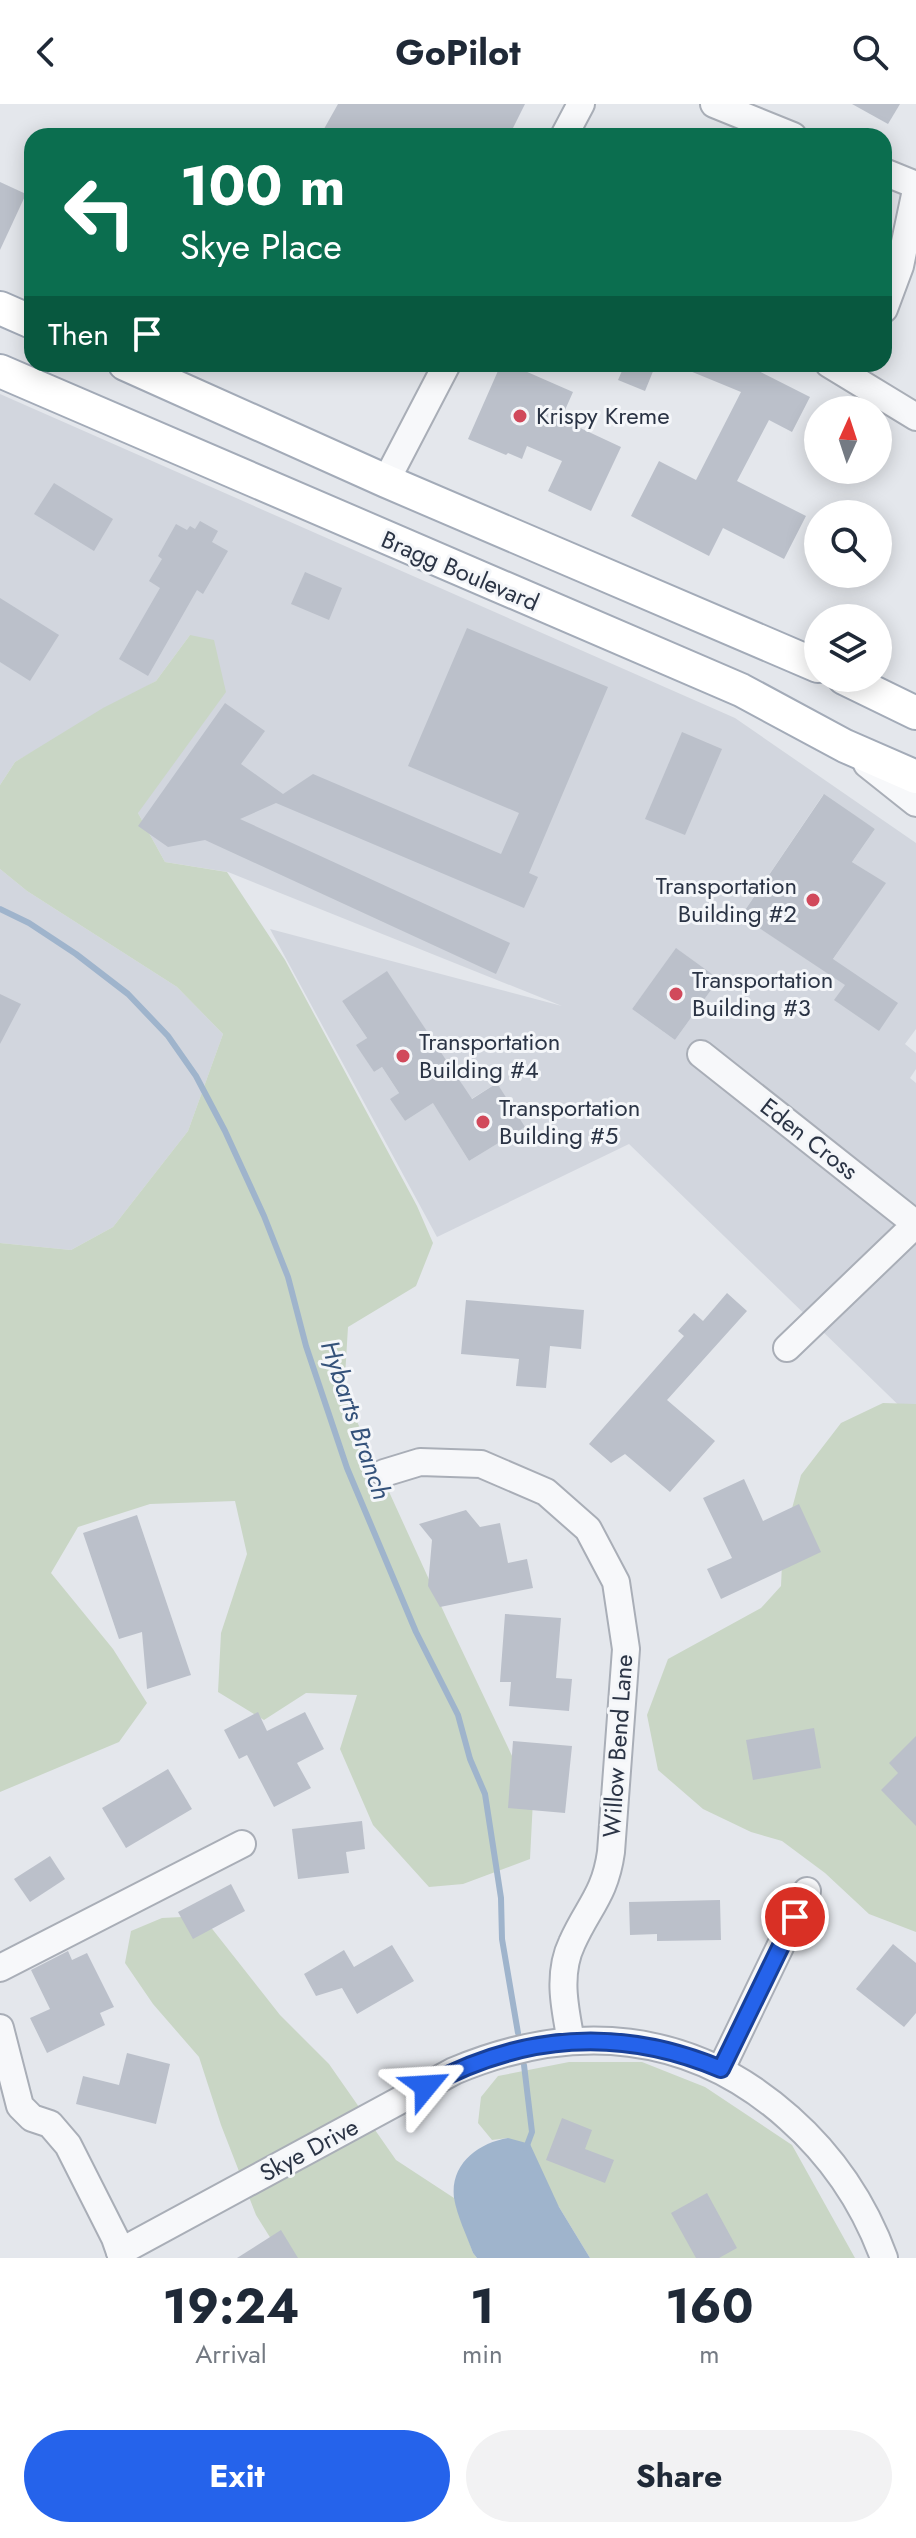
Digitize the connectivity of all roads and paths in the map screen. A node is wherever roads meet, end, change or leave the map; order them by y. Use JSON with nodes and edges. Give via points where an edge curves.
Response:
{"nodes":[{"id":1,"x":581,"y":104,"type":"edge"},
{"id":2,"x":714,"y":104,"type":"edge"},
{"id":3,"x":568,"y":128,"type":"edge"},
{"id":4,"x":773,"y":128,"type":"edge"},
{"id":5,"x":892,"y":176,"type":"edge"},
{"id":6,"x":916,"y":188,"type":"edge"},
{"id":7,"x":892,"y":288,"type":"edge"},
{"id":8,"x":0,"y":308,"type":"edge"},
{"id":9,"x":24,"y":318,"type":"edge"},
{"id":10,"x":0,"y":371,"type":"edge"},
{"id":11,"x":143,"y":372,"type":"edge"},
{"id":12,"x":443,"y":372,"type":"edge"},
{"id":13,"x":851,"y":372,"type":"edge"},
{"id":14,"x":916,"y":417,"type":"edge"},
{"id":15,"x":386,"y":481,"type":"junction"},
{"id":16,"x":804,"y":660,"type":"edge"},
{"id":17,"x":873,"y":692,"type":"edge"},
{"id":18,"x":916,"y":713,"type":"edge"},
{"id":19,"x":845,"y":746,"type":"junction"},
{"id":20,"x":916,"y":777,"type":"edge"},
{"id":21,"x":916,"y":803,"type":"edge"},
{"id":22,"x":701,"y":1054,"type":"dead end"},
{"id":23,"x":916,"y":1224,"type":"edge"},
{"id":24,"x":787,"y":1348,"type":"dead end"},
{"id":25,"x":384,"y":1473,"type":"dead end"},
{"id":26,"x":242,"y":1844,"type":"dead end"},
{"id":27,"x":807,"y":1891,"type":"dead end"},
{"id":28,"x":0,"y":1968,"type":"edge"},
{"id":29,"x":0,"y":2028,"type":"edge"},
{"id":30,"x":571,"y":2041,"type":"junction"},
{"id":31,"x":721,"y":2069,"type":"junction"},
{"id":32,"x":121,"y":2255,"type":"edge"},
{"id":33,"x":884,"y":2258,"type":"edge"}],
"edges":[{"from":1,"to":3,"type":"street"},
{"from":2,"to":4,"type":"street"},
{"from":5,"to":6,"type":"street"},
{"from":6,"to":7,"type":"street"},
{"from":8,"to":9,"type":"main road"},
{"from":10,"to":19,"type":"main road","name":"Bragg Boulevard","via":[[741,690]]},
{"from":11,"to":15,"type":"main road"},
{"from":12,"to":15,"type":"street"},
{"from":13,"to":14,"type":"street"},
{"from":15,"to":16,"type":"main road"},
{"from":17,"to":18,"type":"main road"},
{"from":19,"to":20,"type":"main road","name":"Bragg Boulevard"},
{"from":19,"to":21,"type":"street"},
{"from":22,"to":23,"type":"street","name":"Eden Cross"},
{"from":23,"to":24,"type":"street"},
{"from":25,"to":30,"type":"street","name":"Willow Bend Lane","via":[[420,1462],[481,1464],[546,1492],[588,1529],[616,1582],[626,1649],[611,1852],[608,1877],[570,1946],[564,1968]]},
{"from":26,"to":28,"type":"street"},
{"from":27,"to":31,"type":"street"},
{"from":29,"to":32,"type":"street","name":"Skye Drive","via":[[20,2106],[60,2134]]},
{"from":30,"to":31,"type":"street","name":"Skye Drive","via":[[651,2046]]},
{"from":30,"to":32,"type":"street","name":"Skye Drive","via":[[504,2053],[454,2071]]},
{"from":31,"to":33,"type":"street","name":"Skye Drive","via":[[812,2138],[852,2188]]}]}
